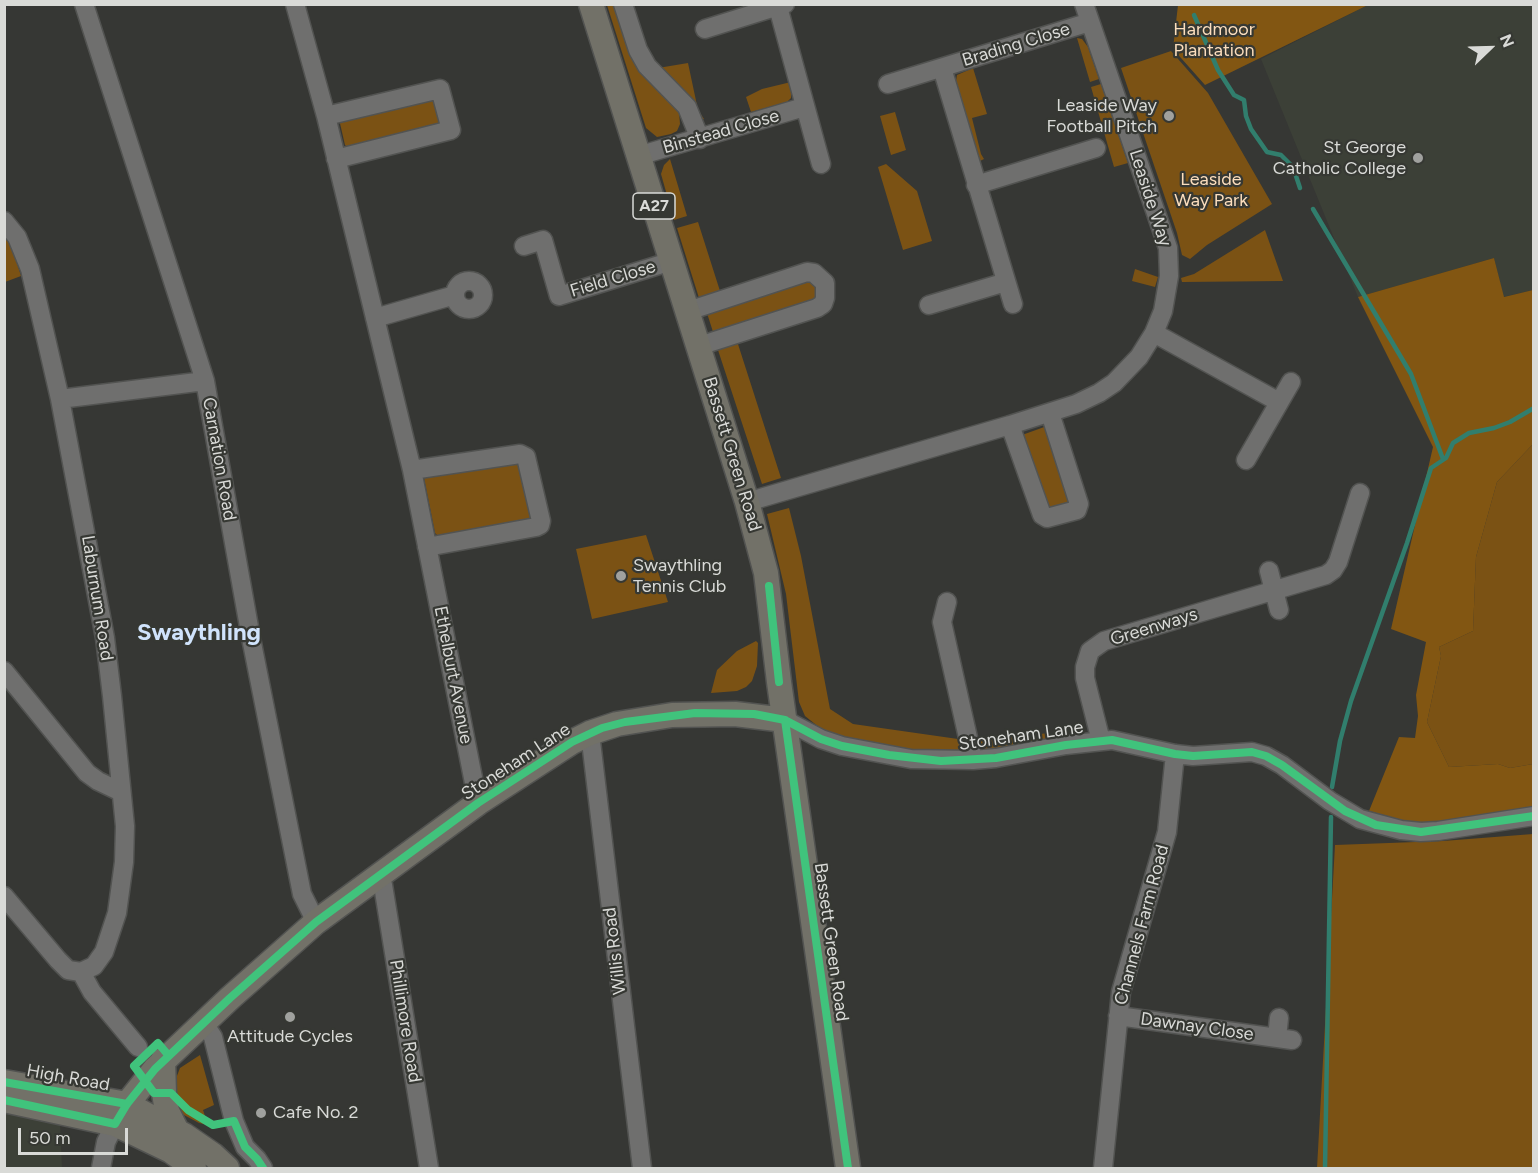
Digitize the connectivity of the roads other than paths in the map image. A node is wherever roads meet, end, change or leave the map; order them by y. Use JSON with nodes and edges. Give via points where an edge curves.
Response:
{"nodes":[{"id":1,"x":84,"y":4,"type":"edge"},
{"id":2,"x":295,"y":4,"type":"edge"},
{"id":3,"x":591,"y":4,"type":"edge"},
{"id":4,"x":623,"y":4,"type":"edge"},
{"id":5,"x":782,"y":6,"type":"edge"},
{"id":6,"x":1087,"y":13,"type":"edge"},
{"id":7,"x":705,"y":29,"type":"dead end"},
{"id":8,"x":942,"y":68,"type":"junction"},
{"id":9,"x":888,"y":84,"type":"dead end"},
{"id":10,"x":804,"y":107,"type":"junction"},
{"id":11,"x":326,"y":116,"type":"junction"},
{"id":12,"x":700,"y":139,"type":"junction"},
{"id":13,"x":1096,"y":148,"type":"dead end"},
{"id":14,"x":638,"y":156,"type":"junction"},
{"id":15,"x":336,"y":159,"type":"junction"},
{"id":16,"x":821,"y":164,"type":"dead end"},
{"id":17,"x":976,"y":185,"type":"junction"},
{"id":18,"x":4,"y":221,"type":"edge"},
{"id":19,"x":524,"y":246,"type":"dead end"},
{"id":20,"x":672,"y":261,"type":"junction"},
{"id":21,"x":1006,"y":282,"type":"junction"},
{"id":22,"x":455,"y":295,"type":"dead end"},
{"id":23,"x":1013,"y":304,"type":"dead end"},
{"id":24,"x":929,"y":305,"type":"dead end"},
{"id":25,"x":688,"y":311,"type":"junction"},
{"id":26,"x":375,"y":318,"type":"junction"},
{"id":27,"x":1154,"y":333,"type":"junction"},
{"id":28,"x":699,"y":346,"type":"junction"},
{"id":29,"x":205,"y":381,"type":"junction"},
{"id":30,"x":1291,"y":382,"type":"dead end"},
{"id":31,"x":60,"y":399,"type":"junction"},
{"id":32,"x":1279,"y":402,"type":"junction"},
{"id":33,"x":1050,"y":413,"type":"junction"},
{"id":34,"x":1010,"y":426,"type":"junction"},
{"id":35,"x":1246,"y":460,"type":"dead end"},
{"id":36,"x":412,"y":470,"type":"junction"},
{"id":37,"x":1360,"y":493,"type":"dead end"},
{"id":38,"x":747,"y":502,"type":"junction"},
{"id":39,"x":427,"y":547,"type":"junction"},
{"id":40,"x":1269,"y":571,"type":"dead end"},
{"id":41,"x":1274,"y":591,"type":"junction"},
{"id":42,"x":946,"y":602,"type":"dead end"},
{"id":43,"x":1279,"y":610,"type":"dead end"},
{"id":44,"x":4,"y":671,"type":"edge"},
{"id":45,"x":785,"y":720,"type":"junction"},
{"id":46,"x":591,"y":733,"type":"junction"},
{"id":47,"x":1101,"y":741,"type":"junction"},
{"id":48,"x":1175,"y":754,"type":"junction"},
{"id":49,"x":973,"y":760,"type":"junction"},
{"id":50,"x":121,"y":792,"type":"junction"},
{"id":51,"x":478,"y":803,"type":"junction"},
{"id":52,"x":1533,"y":816,"type":"edge"},
{"id":53,"x":379,"y":875,"type":"junction"},
{"id":54,"x":4,"y":896,"type":"edge"},
{"id":55,"x":316,"y":922,"type":"junction"},
{"id":56,"x":81,"y":972,"type":"junction"},
{"id":57,"x":1118,"y":1016,"type":"junction"},
{"id":58,"x":1279,"y":1018,"type":"dead end"},
{"id":59,"x":204,"y":1023,"type":"junction"},
{"id":60,"x":138,"y":1047,"type":"dead end"},
{"id":61,"x":163,"y":1060,"type":"junction"},
{"id":62,"x":4,"y":1082,"type":"edge"},
{"id":63,"x":4,"y":1100,"type":"edge"},
{"id":64,"x":121,"y":1114,"type":"junction"},
{"id":65,"x":177,"y":1131,"type":"junction"},
{"id":66,"x":101,"y":1168,"type":"edge"},
{"id":67,"x":194,"y":1168,"type":"edge"},
{"id":68,"x":227,"y":1168,"type":"edge"},
{"id":69,"x":263,"y":1168,"type":"edge"},
{"id":70,"x":429,"y":1168,"type":"edge"},
{"id":71,"x":642,"y":1168,"type":"edge"},
{"id":72,"x":848,"y":1168,"type":"edge"},
{"id":73,"x":1103,"y":1168,"type":"edge"}],
"edges":[{"from":1,"to":29,"type":"street","name":"Carnation Road"},
{"from":2,"to":11,"type":"street","name":"Ethelburt Avenue"},
{"from":3,"to":14,"type":"main road","name":"Bassett Green Road","number":"A27"},
{"from":4,"to":12,"type":"street","via":[[647,66],[687,107]]},
{"from":5,"to":7,"type":"street"},
{"from":5,"to":10,"type":"street"},
{"from":6,"to":8,"type":"street","name":"Brading Close"},
{"from":6,"to":27,"type":"street","name":"Leaside Way","via":[[1168,248],[1167,291]]},
{"from":8,"to":9,"type":"street","name":"Brading Close"},
{"from":8,"to":17,"type":"street","name":"Brading Close"},
{"from":10,"to":12,"type":"street","name":"Binstead Close"},
{"from":10,"to":16,"type":"street"},
{"from":11,"to":15,"type":"street","name":"Ethelburt Avenue"},
{"from":11,"to":15,"type":"street","via":[[440,89],[451,130]]},
{"from":12,"to":14,"type":"street","name":"Binstead Close"},
{"from":13,"to":17,"type":"street"},
{"from":14,"to":20,"type":"main road","name":"Bassett Green Road","number":"A27"},
{"from":15,"to":26,"type":"street","name":"Ethelburt Avenue"},
{"from":17,"to":21,"type":"street","name":"Brading Close"},
{"from":18,"to":31,"type":"street","name":"Laburnum Road","via":[[24,249]]},
{"from":19,"to":20,"type":"street","name":"Field Close","via":[[543,240],[559,296]]},
{"from":20,"to":25,"type":"main road","name":"Bassett Green Road","number":"A27"},
{"from":21,"to":23,"type":"street","name":"Brading Close"},
{"from":21,"to":24,"type":"street"},
{"from":22,"to":26,"type":"street"},
{"from":25,"to":28,"type":"main road","name":"Bassett Green Road","number":"A27"},
{"from":25,"to":28,"type":"street","via":[[807,272],[825,283],[825,298],[817,308]]},
{"from":26,"to":36,"type":"street","name":"Ethelburt Avenue"},
{"from":27,"to":32,"type":"street"},
{"from":27,"to":33,"type":"street","name":"Leaside Way","via":[[1139,357],[1114,383]]},
{"from":28,"to":38,"type":"main road","name":"Bassett Green Road","number":"A27"},
{"from":29,"to":31,"type":"street"},
{"from":29,"to":55,"type":"street","name":"Carnation Road","via":[[251,638],[303,894]]},
{"from":30,"to":32,"type":"street"},
{"from":31,"to":50,"type":"street","name":"Laburnum Road","via":[[105,638]]},
{"from":32,"to":35,"type":"street"},
{"from":33,"to":34,"type":"street","name":"Leaside Way"},
{"from":33,"to":34,"type":"street","via":[[1079,504],[1077,510],[1047,518],[1042,515]]},
{"from":34,"to":38,"type":"street","name":"Leaside Way"},
{"from":36,"to":39,"type":"street","name":"Ethelburt Avenue"},
{"from":36,"to":39,"type":"street","via":[[520,454],[526,457],[541,521],[536,527]]},
{"from":37,"to":41,"type":"street","name":"Greenways","via":[[1333,570]]},
{"from":38,"to":45,"type":"main road","name":"Bassett Green Road","number":"A27","via":[[769,586]]},
{"from":39,"to":51,"type":"street","name":"Ethelburt Avenue"},
{"from":40,"to":41,"type":"street"},
{"from":41,"to":43,"type":"street"},
{"from":41,"to":47,"type":"street","name":"Greenways","via":[[1098,644],[1090,651],[1084,667]]},
{"from":42,"to":49,"type":"street","via":[[942,622]]},
{"from":44,"to":50,"type":"street","via":[[87,773]]},
{"from":45,"to":46,"type":"main road","name":"Stoneham Lane","via":[[754,714],[695,713],[625,722]]},
{"from":45,"to":49,"type":"street","name":"Stoneham Lane","via":[[842,746],[911,759]]},
{"from":45,"to":72,"type":"main road","name":"Bassett Green Road","number":"A27"},
{"from":46,"to":51,"type":"main road","name":"Stoneham Lane"},
{"from":46,"to":71,"type":"street","name":"Willis Road"},
{"from":47,"to":48,"type":"street","name":"Stoneham Lane","via":[[1129,742]]},
{"from":47,"to":49,"type":"street","name":"Stoneham Lane"},
{"from":48,"to":52,"type":"street","name":"Stoneham Lane","via":[[1252,752],[1266,756],[1360,819],[1401,830],[1438,831]]},
{"from":48,"to":57,"type":"street","name":"Channels Farm Road","via":[[1167,832],[1121,992]]},
{"from":50,"to":56,"type":"street","name":"Laburnum Road","via":[[124,862],[117,913],[99,960]]},
{"from":51,"to":53,"type":"main road","name":"Stoneham Lane"},
{"from":53,"to":55,"type":"main road","name":"Stoneham Lane"},
{"from":53,"to":70,"type":"street","name":"Phillimore Road"},
{"from":54,"to":56,"type":"street","via":[[68,970]]},
{"from":55,"to":59,"type":"main road","name":"Stoneham Lane"},
{"from":56,"to":60,"type":"street","via":[[92,992]]},
{"from":57,"to":58,"type":"street","name":"Dawnay Close","via":[[1284,1039]]},
{"from":57,"to":73,"type":"street","name":"Channels Farm Road"},
{"from":59,"to":61,"type":"main road","name":"Stoneham Lane"},
{"from":59,"to":69,"type":"street","via":[[213,1037],[234,1121],[245,1147]]},
{"from":61,"to":64,"type":"main road","name":"Stoneham Lane"},
{"from":61,"to":65,"type":"main road","via":[[167,1111]]},
{"from":62,"to":64,"type":"main road","name":"High Road"},
{"from":63,"to":64,"type":"main road","name":"High Road"},
{"from":64,"to":65,"type":"main road"},
{"from":64,"to":66,"type":"street","via":[[106,1142]]},
{"from":64,"to":67,"type":"main road"},
{"from":65,"to":68,"type":"main road"}]}
